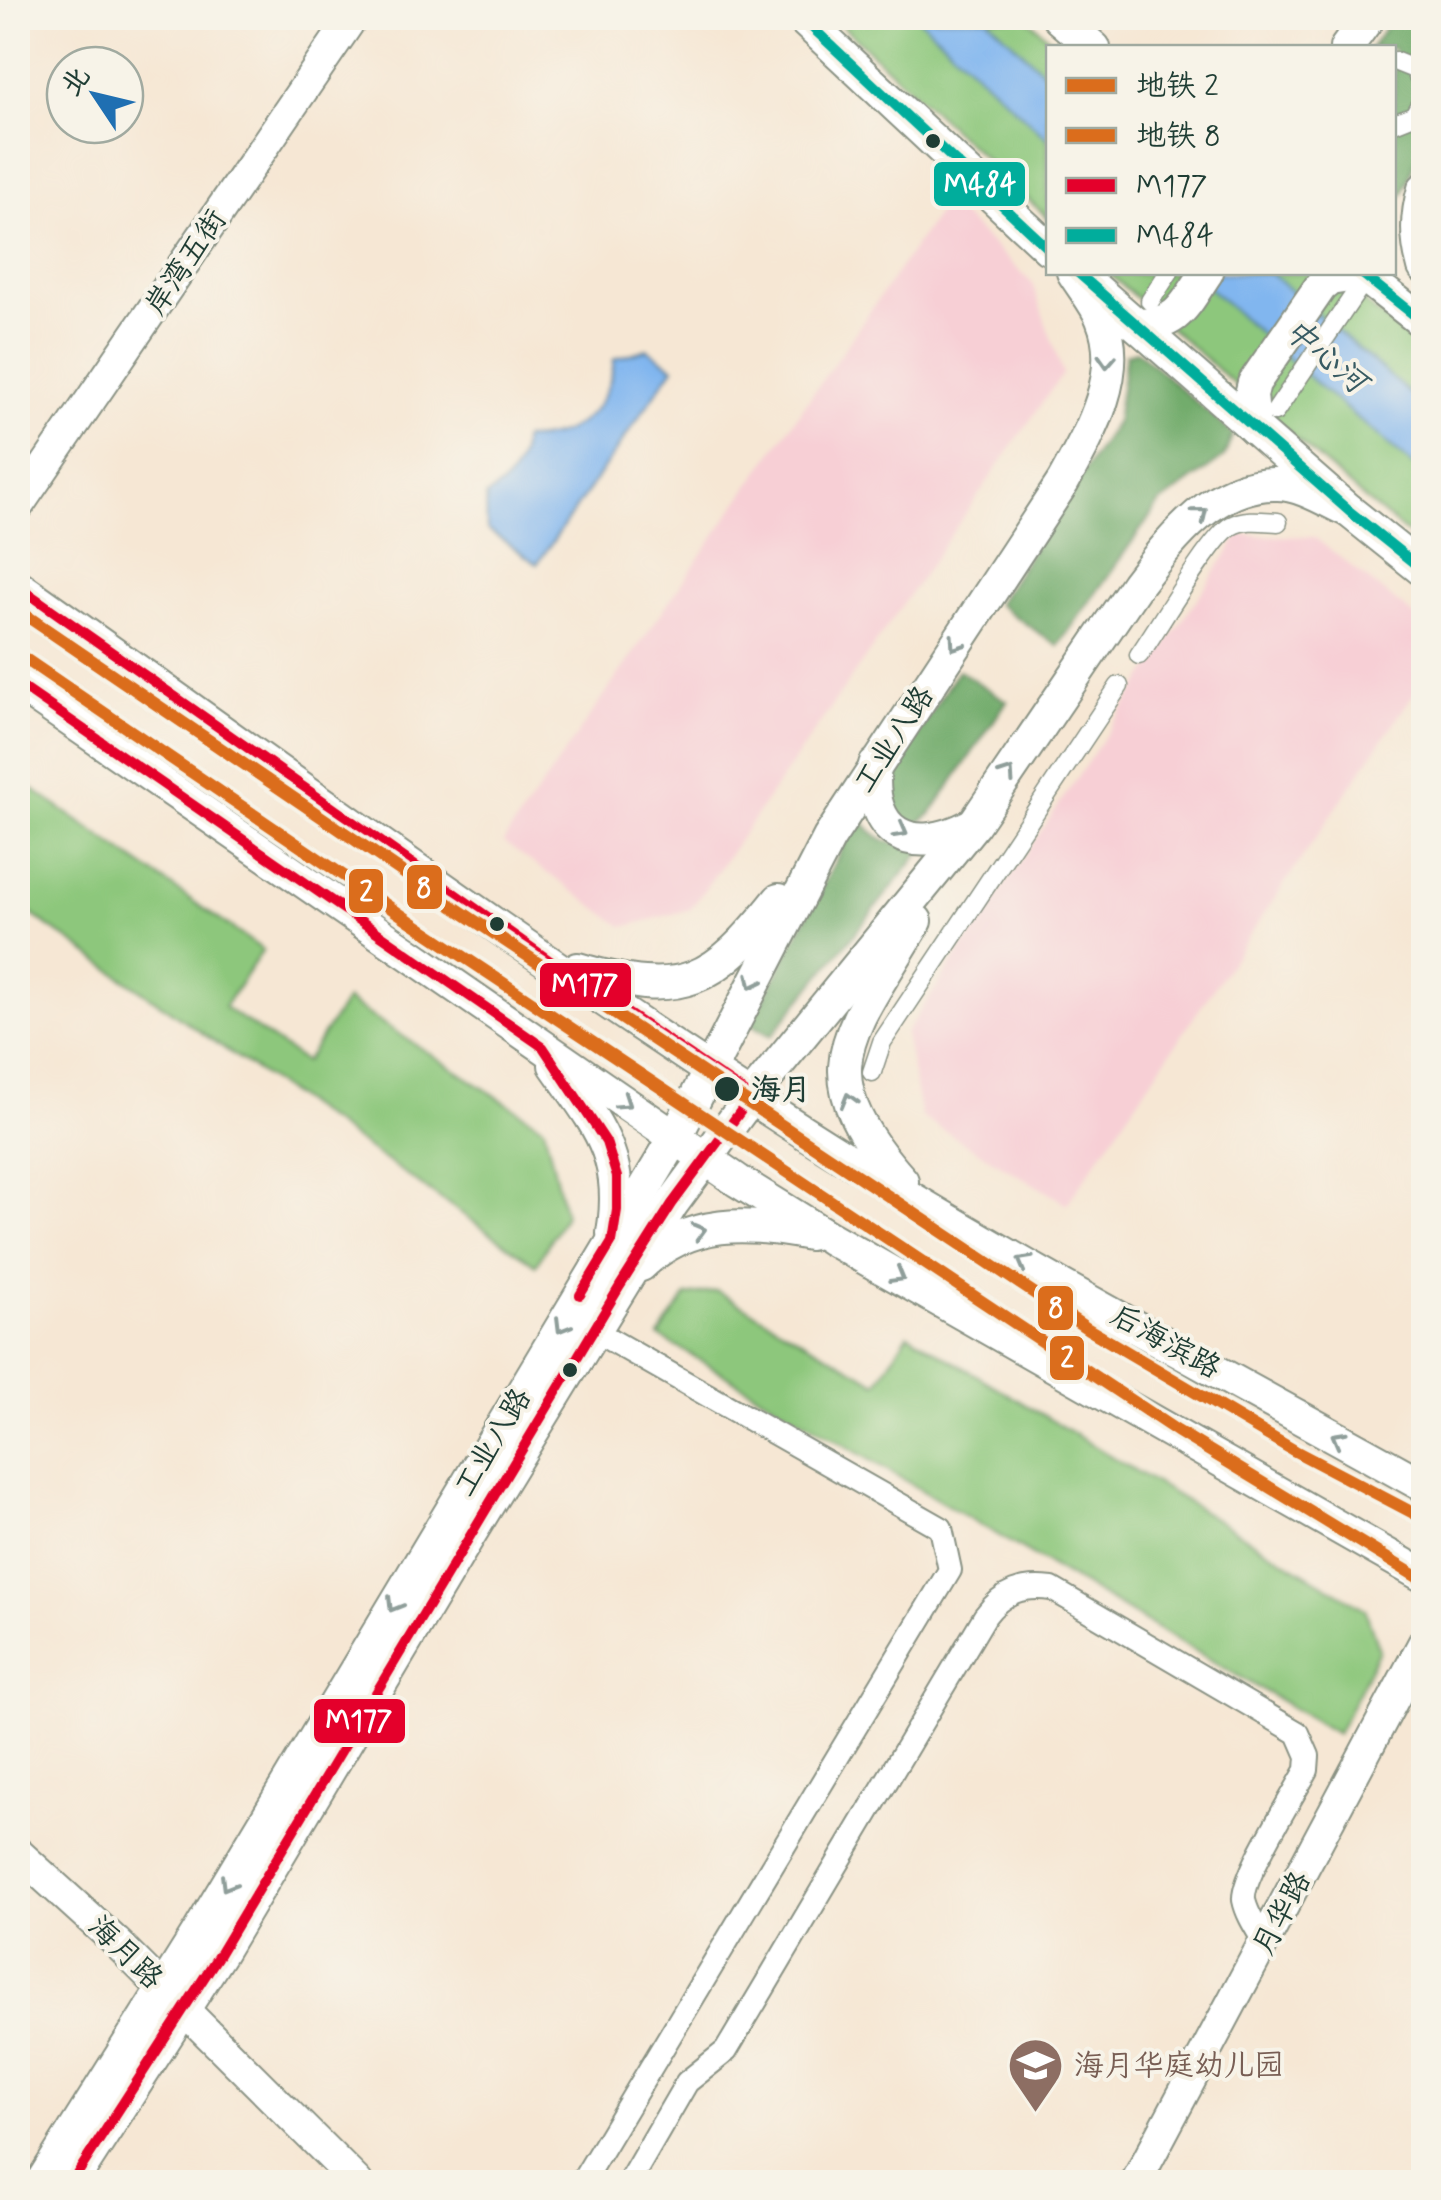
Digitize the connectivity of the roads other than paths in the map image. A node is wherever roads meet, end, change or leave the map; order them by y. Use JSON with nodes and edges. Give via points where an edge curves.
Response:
{"nodes":[{"id":1,"x":352,"y":18,"type":"edge"},
{"id":2,"x":802,"y":18,"type":"edge"},
{"id":3,"x":1059,"y":18,"type":"edge"},
{"id":4,"x":1368,"y":18,"type":"edge"},
{"id":5,"x":1090,"y":45,"type":"edge"},
{"id":6,"x":1348,"y":45,"type":"edge"},
{"id":7,"x":1396,"y":62,"type":"edge"},
{"id":8,"x":1424,"y":87,"type":"edge"},
{"id":9,"x":1424,"y":97,"type":"edge"},
{"id":10,"x":1396,"y":122,"type":"edge"},
{"id":11,"x":1424,"y":189,"type":"edge"},
{"id":12,"x":1046,"y":246,"type":"edge"},
{"id":13,"x":1424,"y":267,"type":"edge"},
{"id":14,"x":1076,"y":275,"type":"edge"},
{"id":15,"x":1080,"y":275,"type":"edge"},
{"id":16,"x":1168,"y":275,"type":"edge"},
{"id":17,"x":1203,"y":275,"type":"edge"},
{"id":18,"x":1357,"y":275,"type":"edge"},
{"id":19,"x":1363,"y":275,"type":"edge"},
{"id":20,"x":1365,"y":275,"type":"edge"},
{"id":21,"x":1155,"y":314,"type":"junction"},
{"id":22,"x":1424,"y":323,"type":"edge"},
{"id":23,"x":1265,"y":420,"type":"junction"},
{"id":24,"x":18,"y":506,"type":"edge"},
{"id":25,"x":1349,"y":511,"type":"junction"},
{"id":26,"x":1278,"y":522,"type":"dead end"},
{"id":27,"x":1424,"y":571,"type":"edge"},
{"id":28,"x":18,"y":586,"type":"edge"},
{"id":29,"x":1140,"y":656,"type":"dead end"},
{"id":30,"x":18,"y":684,"type":"edge"},
{"id":31,"x":1119,"y":686,"type":"dead end"},
{"id":32,"x":876,"y":765,"type":"junction"},
{"id":33,"x":974,"y":824,"type":"junction"},
{"id":34,"x":829,"y":838,"type":"junction"},
{"id":35,"x":549,"y":960,"type":"junction"},
{"id":36,"x":543,"y":1048,"type":"junction"},
{"id":37,"x":712,"y":1070,"type":"junction"},
{"id":38,"x":872,"y":1072,"type":"dead end"},
{"id":39,"x":751,"y":1097,"type":"junction"},
{"id":40,"x":676,"y":1138,"type":"junction"},
{"id":41,"x":706,"y":1158,"type":"junction"},
{"id":42,"x":925,"y":1207,"type":"junction"},
{"id":43,"x":830,"y":1238,"type":"junction"},
{"id":44,"x":612,"y":1242,"type":"junction"},
{"id":45,"x":620,"y":1286,"type":"junction"},
{"id":46,"x":593,"y":1330,"type":"junction"},
{"id":47,"x":1424,"y":1486,"type":"edge"},
{"id":48,"x":1424,"y":1576,"type":"edge"},
{"id":49,"x":1424,"y":1642,"type":"edge"},
{"id":50,"x":18,"y":1854,"type":"edge"},
{"id":51,"x":1265,"y":1943,"type":"junction"},
{"id":52,"x":174,"y":1998,"type":"junction"},
{"id":53,"x":42,"y":2182,"type":"edge"},
{"id":54,"x":72,"y":2182,"type":"edge"},
{"id":55,"x":357,"y":2182,"type":"edge"},
{"id":56,"x":582,"y":2182,"type":"edge"},
{"id":57,"x":628,"y":2182,"type":"edge"},
{"id":58,"x":1136,"y":2182,"type":"edge"}],
"edges":[{"from":1,"to":24,"type":"street","name":"岸湾五街"},
{"from":2,"to":12,"type":"main road"},
{"from":3,"to":5,"type":"main road"},
{"from":4,"to":6,"type":"main road"},
{"from":7,"to":8,"type":"street","via":[[1414,70]]},
{"from":9,"to":10,"type":"street","via":[[1414,115]]},
{"from":11,"to":13,"type":"main road","via":[[1416,216]]},
{"from":14,"to":32,"type":"main road","name":"工业八路","one_way":true,"via":[[1102,318],[1110,350],[1090,434]]},
{"from":15,"to":21,"type":"main road"},
{"from":16,"to":21,"type":"street"},
{"from":17,"to":21,"type":"main road"},
{"from":18,"to":23,"type":"main road","via":[[1321,286],[1254,383],[1251,395]]},
{"from":19,"to":23,"type":"street"},
{"from":20,"to":22,"type":"main road"},
{"from":21,"to":23,"type":"main road"},
{"from":23,"to":25,"type":"main road"},
{"from":25,"to":27,"type":"main road"},
{"from":33,"to":25,"type":"main road","name":"工业八路","one_way":true,"via":[[1137,584],[1192,520],[1222,497],[1278,484]]},
{"from":26,"to":29,"type":"street","via":[[1228,527]]},
{"from":28,"to":35,"type":"main road","name":"后海滨路"},
{"from":30,"to":36,"type":"main road"},
{"from":31,"to":38,"type":"street","via":[[882,1042]]},
{"from":32,"to":33,"type":"main road","one_way":true,"via":[[875,806],[899,834],[934,840]]},
{"from":32,"to":34,"type":"main road","name":"工业八路"},
{"from":33,"to":39,"type":"main road","name":"工业八路"},
{"from":42,"to":33,"type":"main road","one_way":true,"via":[[863,1133],[843,1076],[855,1027]]},
{"from":34,"to":35,"type":"main road","via":[[748,939],[687,982],[638,984]]},
{"from":34,"to":37,"type":"main road","name":"工业八路","one_way":true},
{"from":35,"to":37,"type":"main road","name":"后海滨路"},
{"from":36,"to":40,"type":"main road","one_way":true},
{"from":36,"to":44,"type":"main road","via":[[614,1160]]},
{"from":37,"to":39,"type":"main road","name":"后海滨路"},
{"from":37,"to":40,"type":"main road","name":"工业八路"},
{"from":39,"to":41,"type":"main road","name":"工业八路"},
{"from":39,"to":42,"type":"main road","name":"后海滨路"},
{"from":40,"to":41,"type":"main road"},
{"from":40,"to":44,"type":"main road","name":"工业八路"},
{"from":41,"to":43,"type":"main road"},
{"from":41,"to":45,"type":"main road","name":"工业八路"},
{"from":47,"to":42,"type":"main road","name":"后海滨路","one_way":true},
{"from":45,"to":43,"type":"main road","one_way":true,"via":[[668,1243],[708,1227],[770,1226]]},
{"from":43,"to":48,"type":"main road","one_way":true},
{"from":44,"to":52,"type":"main road","name":"工业八路","one_way":true},
{"from":45,"to":46,"type":"main road","name":"工业八路"},
{"from":46,"to":52,"type":"main road","name":"工业八路"},
{"from":46,"to":56,"type":"street","via":[[941,1528],[950,1570]]},
{"from":49,"to":51,"type":"street","name":"月华路"},
{"from":50,"to":52,"type":"street","name":"海月路"},
{"from":51,"to":57,"type":"street","via":[[1243,1894],[1307,1770],[1298,1733],[1052,1589],[1021,1588],[985,1616],[726,2051],[687,2082]]},
{"from":51,"to":58,"type":"street","name":"月华路"},
{"from":52,"to":53,"type":"main road","name":"工业八路"},
{"from":52,"to":54,"type":"main road","name":"工业八路"},
{"from":52,"to":55,"type":"street","name":"海月路"}]}
